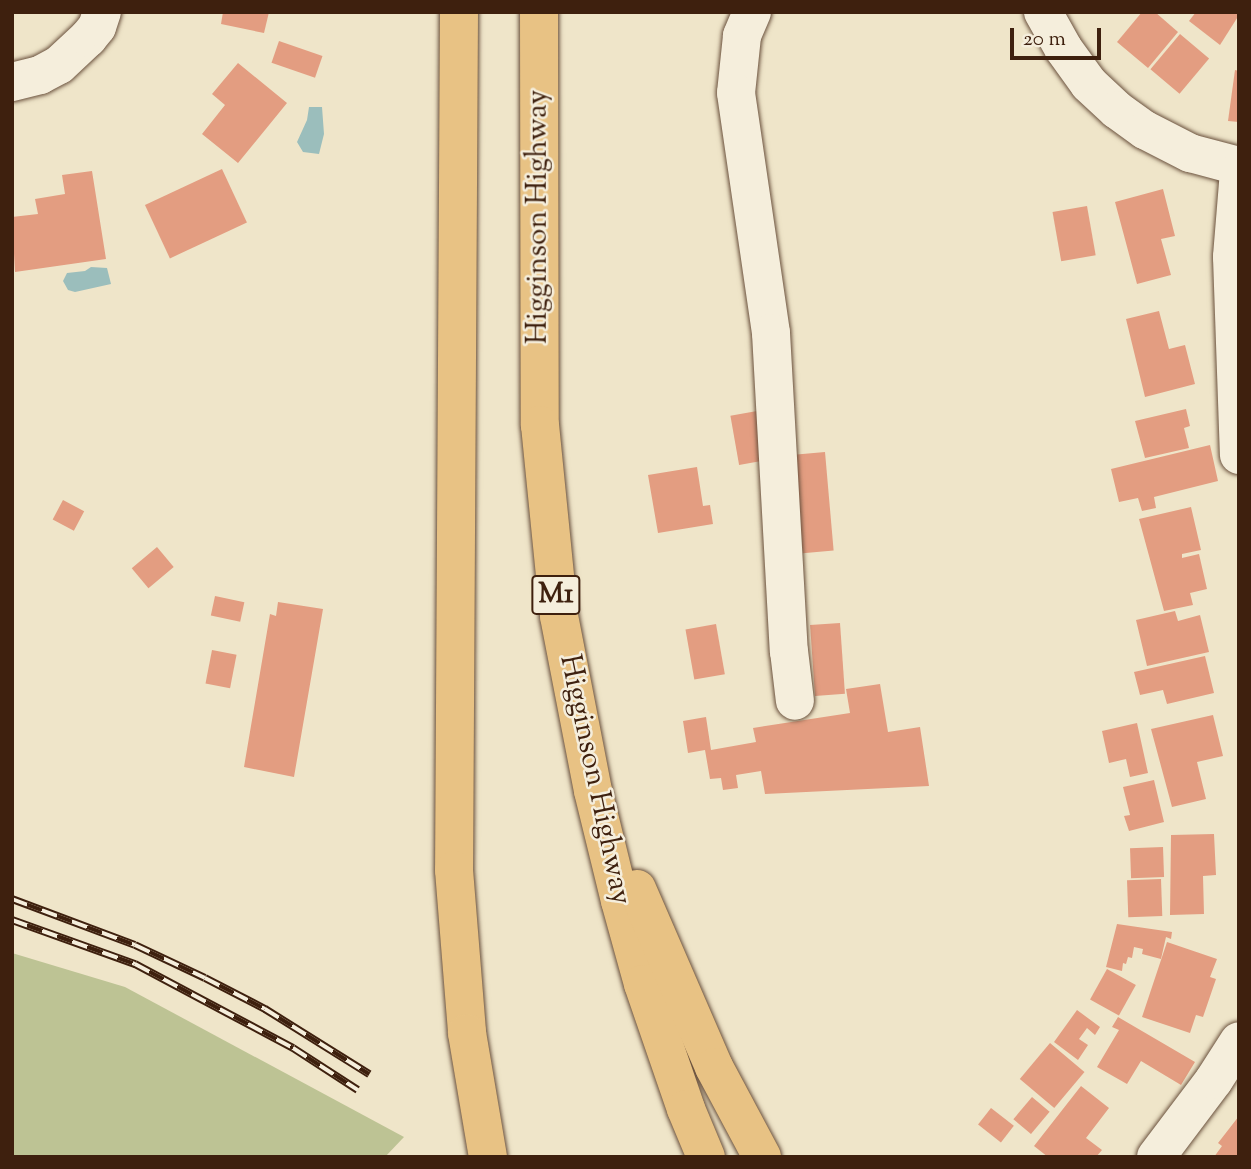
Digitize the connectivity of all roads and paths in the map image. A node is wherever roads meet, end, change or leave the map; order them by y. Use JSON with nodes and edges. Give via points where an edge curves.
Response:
{"nodes":[{"id":1,"x":102,"y":12,"type":"edge"},
{"id":2,"x":459,"y":12,"type":"edge"},
{"id":3,"x":539,"y":12,"type":"edge"},
{"id":4,"x":752,"y":12,"type":"edge"},
{"id":5,"x":1043,"y":12,"type":"edge"},
{"id":6,"x":12,"y":82,"type":"edge"},
{"id":7,"x":1239,"y":168,"type":"edge"},
{"id":8,"x":1239,"y":455,"type":"edge"},
{"id":9,"x":795,"y":701,"type":"dead end"},
{"id":10,"x":593,"y":791,"type":"junction"},
{"id":11,"x":1239,"y":1041,"type":"edge"},
{"id":12,"x":488,"y":1157,"type":"edge"},
{"id":13,"x":706,"y":1157,"type":"edge"},
{"id":14,"x":762,"y":1157,"type":"edge"},
{"id":15,"x":1156,"y":1157,"type":"edge"}],
"edges":[{"from":1,"to":6,"type":"street","via":[[97,27],[59,65]]},
{"from":2,"to":12,"type":"highway","via":[[454,870],[467,1033]]},
{"from":3,"to":10,"type":"highway","name":"Higginson Highway","number":"M1","via":[[540,425],[559,616]]},
{"from":4,"to":9,"type":"street","via":[[742,36],[736,93],[771,333]]},
{"from":5,"to":7,"type":"street","via":[[1089,84],[1117,110],[1190,153]]},
{"from":7,"to":8,"type":"street","via":[[1232,257]]},
{"from":10,"to":13,"type":"highway","name":"Higginson Highway","number":"M1","via":[[643,984]]},
{"from":10,"to":14,"type":"highway","via":[[714,1068]]},
{"from":11,"to":15,"type":"street"}]}
